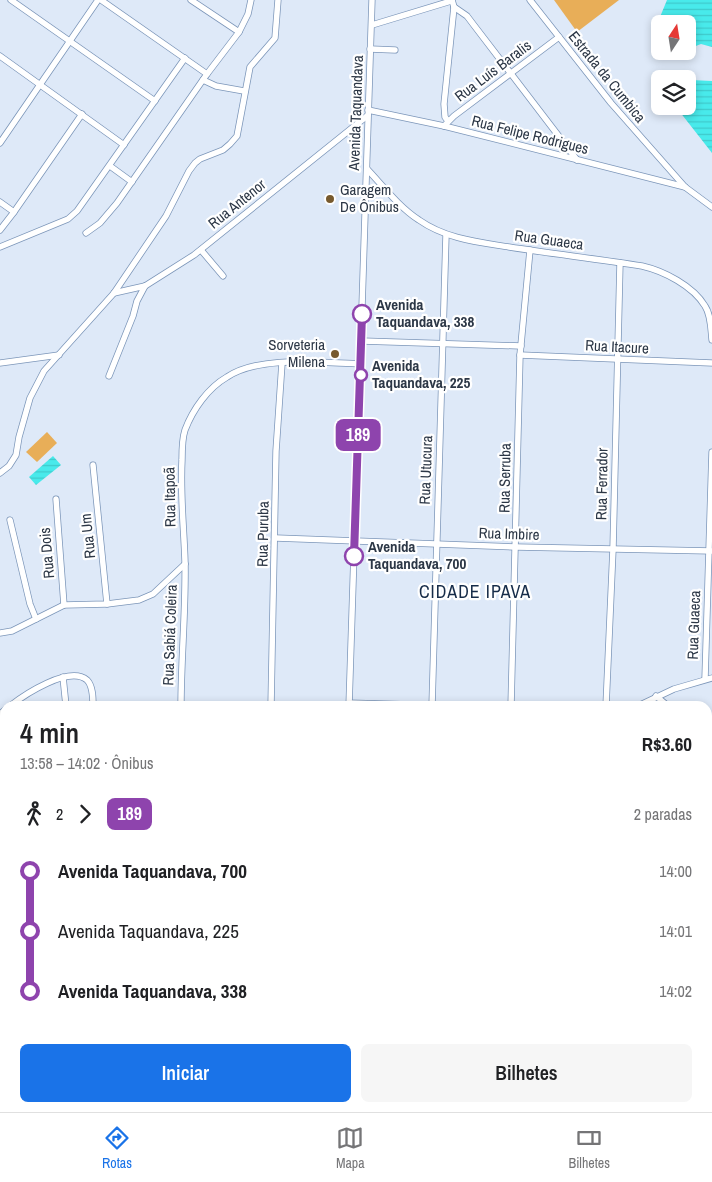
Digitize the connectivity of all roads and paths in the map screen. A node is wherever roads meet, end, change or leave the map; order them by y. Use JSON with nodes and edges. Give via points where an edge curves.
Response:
{"nodes":[{"id":1,"x":12,"y":0,"type":"edge"},
{"id":2,"x":100,"y":0,"type":"edge"},
{"id":3,"x":191,"y":0,"type":"edge"},
{"id":4,"x":251,"y":0,"type":"edge"},
{"id":5,"x":278,"y":0,"type":"edge"},
{"id":6,"x":372,"y":0,"type":"edge"},
{"id":7,"x":530,"y":0,"type":"edge"},
{"id":8,"x":452,"y":3,"type":"edge"},
{"id":9,"x":372,"y":25,"type":"junction"},
{"id":10,"x":239,"y":32,"type":"junction"},
{"id":11,"x":559,"y":37,"type":"junction"},
{"id":12,"x":70,"y":41,"type":"junction"},
{"id":13,"x":370,"y":49,"type":"junction"},
{"id":14,"x":395,"y":50,"type":"dead end"},
{"id":15,"x":0,"y":56,"type":"edge"},
{"id":16,"x":185,"y":58,"type":"junction"},
{"id":17,"x":207,"y":74,"type":"junction"},
{"id":18,"x":510,"y":75,"type":"junction"},
{"id":19,"x":203,"y":80,"type":"junction"},
{"id":20,"x":40,"y":85,"type":"junction"},
{"id":21,"x":244,"y":91,"type":"junction"},
{"id":22,"x":155,"y":101,"type":"junction"},
{"id":23,"x":368,"y":113,"type":"junction"},
{"id":24,"x":82,"y":114,"type":"junction"},
{"id":25,"x":446,"y":123,"type":"junction"},
{"id":26,"x":0,"y":143,"type":"edge"},
{"id":27,"x":124,"y":145,"type":"junction"},
{"id":28,"x":577,"y":160,"type":"junction"},
{"id":29,"x":110,"y":166,"type":"junction"},
{"id":30,"x":367,"y":169,"type":"junction"},
{"id":31,"x":132,"y":182,"type":"junction"},
{"id":32,"x":685,"y":187,"type":"junction"},
{"id":33,"x":0,"y":202,"type":"edge"},
{"id":34,"x":712,"y":207,"type":"edge"},
{"id":35,"x":14,"y":212,"type":"junction"},
{"id":36,"x":0,"y":230,"type":"edge"},
{"id":37,"x":86,"y":233,"type":"dead end"},
{"id":38,"x":446,"y":235,"type":"junction"},
{"id":39,"x":0,"y":247,"type":"edge"},
{"id":40,"x":200,"y":250,"type":"junction"},
{"id":41,"x":530,"y":250,"type":"junction"},
{"id":42,"x":620,"y":262,"type":"junction"},
{"id":43,"x":223,"y":276,"type":"dead end"},
{"id":44,"x":145,"y":286,"type":"junction"},
{"id":45,"x":114,"y":293,"type":"junction"},
{"id":46,"x":712,"y":340,"type":"edge"},
{"id":47,"x":362,"y":341,"type":"junction"},
{"id":48,"x":443,"y":344,"type":"junction"},
{"id":49,"x":521,"y":346,"type":"junction"},
{"id":50,"x":59,"y":355,"type":"junction"},
{"id":51,"x":520,"y":355,"type":"junction"},
{"id":52,"x":618,"y":359,"type":"junction"},
{"id":53,"x":0,"y":363,"type":"edge"},
{"id":54,"x":282,"y":363,"type":"junction"},
{"id":55,"x":712,"y":363,"type":"edge"},
{"id":56,"x":361,"y":364,"type":"junction"},
{"id":57,"x":109,"y":376,"type":"dead end"},
{"id":58,"x":712,"y":452,"type":"edge"},
{"id":59,"x":93,"y":465,"type":"dead end"},
{"id":60,"x":0,"y":473,"type":"edge"},
{"id":61,"x":56,"y":498,"type":"dead end"},
{"id":62,"x":10,"y":520,"type":"dead end"},
{"id":63,"x":276,"y":538,"type":"junction"},
{"id":64,"x":354,"y":541,"type":"junction"},
{"id":65,"x":436,"y":543,"type":"junction"},
{"id":66,"x":516,"y":547,"type":"junction"},
{"id":67,"x":613,"y":549,"type":"junction"},
{"id":68,"x":711,"y":551,"type":"edge"},
{"id":69,"x":185,"y":564,"type":"junction"},
{"id":70,"x":107,"y":604,"type":"junction"},
{"id":71,"x":64,"y":605,"type":"junction"},
{"id":72,"x":36,"y":620,"type":"junction"},
{"id":73,"x":0,"y":633,"type":"edge"},
{"id":74,"x":63,"y":677,"type":"junction"},
{"id":75,"x":712,"y":678,"type":"edge"},
{"id":76,"x":705,"y":679,"type":"junction"},
{"id":77,"x":656,"y":696,"type":"junction"},
{"id":78,"x":18,"y":701,"type":"edge"},
{"id":79,"x":65,"y":701,"type":"edge"},
{"id":80,"x":92,"y":701,"type":"edge"},
{"id":81,"x":181,"y":701,"type":"edge"},
{"id":82,"x":271,"y":701,"type":"edge"},
{"id":83,"x":349,"y":701,"type":"edge"},
{"id":84,"x":432,"y":701,"type":"edge"},
{"id":85,"x":511,"y":701,"type":"edge"},
{"id":86,"x":606,"y":701,"type":"edge"},
{"id":87,"x":647,"y":701,"type":"edge"},
{"id":88,"x":662,"y":701,"type":"edge"}],
"edges":[{"from":1,"to":12,"type":"street"},
{"from":2,"to":12,"type":"street"},
{"from":2,"to":16,"type":"street"},
{"from":3,"to":10,"type":"street"},
{"from":4,"to":10,"type":"street"},
{"from":5,"to":21,"type":"street","via":[[275,38],[250,67]]},
{"from":6,"to":9,"type":"street","name":"Avenida Taquandava"},
{"from":7,"to":11,"type":"street","name":"Estrada da Cumbica"},
{"from":8,"to":9,"type":"street"},
{"from":8,"to":18,"type":"street","via":[[467,16]]},
{"from":8,"to":25,"type":"street","via":[[444,104]]},
{"from":9,"to":13,"type":"street","name":"Avenida Taquandava"},
{"from":10,"to":17,"type":"street"},
{"from":11,"to":18,"type":"street","name":"Rua Luís Baralis"},
{"from":11,"to":32,"type":"street","name":"Estrada da Cumbica"},
{"from":12,"to":20,"type":"street"},
{"from":12,"to":22,"type":"street"},
{"from":13,"to":14,"type":"street"},
{"from":13,"to":23,"type":"street","name":"Avenida Taquandava"},
{"from":15,"to":20,"type":"street"},
{"from":16,"to":17,"type":"street"},
{"from":16,"to":22,"type":"street"},
{"from":17,"to":19,"type":"street"},
{"from":18,"to":25,"type":"street","name":"Rua Luís Baralis"},
{"from":18,"to":28,"type":"street"},
{"from":19,"to":21,"type":"street"},
{"from":19,"to":31,"type":"street"},
{"from":20,"to":24,"type":"street"},
{"from":20,"to":26,"type":"street"},
{"from":21,"to":45,"type":"street","via":[[237,136],[223,150],[195,163],[166,216]]},
{"from":22,"to":27,"type":"street"},
{"from":23,"to":25,"type":"street","name":"Rua Felipe Rodrigues"},
{"from":23,"to":30,"type":"street","name":"Avenida Taquandava"},
{"from":23,"to":40,"type":"street","name":"Rua Antenor"},
{"from":24,"to":27,"type":"street"},
{"from":24,"to":35,"type":"street"},
{"from":25,"to":28,"type":"street","name":"Rua Felipe Rodrigues"},
{"from":27,"to":29,"type":"street"},
{"from":28,"to":32,"type":"street","name":"Rua Felipe Rodrigues"},
{"from":29,"to":31,"type":"street"},
{"from":29,"to":39,"type":"street","via":[[73,216]]},
{"from":30,"to":38,"type":"street","name":"Rua Guaeca","via":[[404,209]]},
{"from":30,"to":47,"type":"street","name":"Avenida Taquandava"},
{"from":31,"to":37,"type":"street","via":[[100,223]]},
{"from":32,"to":34,"type":"street","name":"Estrada da Cumbica"},
{"from":33,"to":35,"type":"street"},
{"from":35,"to":36,"type":"street"},
{"from":38,"to":41,"type":"street","name":"Rua Guaeca"},
{"from":38,"to":48,"type":"street","name":"Rua Utucura"},
{"from":40,"to":43,"type":"street"},
{"from":40,"to":44,"type":"street","name":"Rua Antenor"},
{"from":41,"to":42,"type":"street","name":"Rua Guaeca"},
{"from":41,"to":49,"type":"street","name":"Rua Serruba"},
{"from":42,"to":46,"type":"street","name":"Rua Guaeca","via":[[651,268],[692,292],[705,306]]},
{"from":42,"to":52,"type":"street","name":"Rua Ferrador"},
{"from":44,"to":45,"type":"street","name":"Rua Antenor"},
{"from":44,"to":57,"type":"street"},
{"from":45,"to":50,"type":"street"},
{"from":47,"to":48,"type":"street"},
{"from":47,"to":56,"type":"street","name":"Avenida Taquandava"},
{"from":48,"to":49,"type":"street"},
{"from":48,"to":65,"type":"street","name":"Rua Utucura"},
{"from":49,"to":51,"type":"street","name":"Rua Serruba"},
{"from":50,"to":53,"type":"street"},
{"from":50,"to":60,"type":"street","via":[[38,382],[30,398],[16,455]]},
{"from":51,"to":52,"type":"street","name":"Rua Itacure"},
{"from":51,"to":66,"type":"street","name":"Rua Serruba"},
{"from":52,"to":55,"type":"street","name":"Rua Itacure"},
{"from":52,"to":67,"type":"street","name":"Rua Ferrador"},
{"from":54,"to":56,"type":"street","name":"Rua Itapoã"},
{"from":54,"to":63,"type":"street","name":"Rua Puruba","via":[[276,451]]},
{"from":54,"to":69,"type":"street","name":"Rua Itapoã","via":[[254,366],[227,376],[205,396],[184,431],[181,482]]},
{"from":56,"to":64,"type":"street","name":"Avenida Taquandava"},
{"from":58,"to":68,"type":"street","name":"Rua Guaeca"},
{"from":59,"to":70,"type":"street","name":"Rua Um"},
{"from":61,"to":71,"type":"street","name":"Rua Dois"},
{"from":62,"to":72,"type":"street"},
{"from":63,"to":64,"type":"street","name":"Rua Imbire"},
{"from":63,"to":82,"type":"street","name":"Rua Puruba"},
{"from":64,"to":65,"type":"street","name":"Rua Imbire"},
{"from":64,"to":83,"type":"street","name":"Avenida Taquandava"},
{"from":65,"to":66,"type":"street","name":"Rua Imbire"},
{"from":65,"to":84,"type":"street","name":"Rua Utucura"},
{"from":66,"to":67,"type":"street","name":"Rua Imbire"},
{"from":66,"to":85,"type":"street","name":"Rua Serruba"},
{"from":67,"to":68,"type":"street","name":"Rua Imbire"},
{"from":67,"to":86,"type":"street","name":"Rua Ferrador"},
{"from":68,"to":76,"type":"street","name":"Rua Guaeca"},
{"from":69,"to":70,"type":"street","via":[[153,594],[140,600]]},
{"from":69,"to":81,"type":"street","name":"Rua Sabiá Coleira"},
{"from":70,"to":71,"type":"street"},
{"from":71,"to":72,"type":"street"},
{"from":72,"to":73,"type":"street"},
{"from":74,"to":78,"type":"street"},
{"from":74,"to":79,"type":"street"},
{"from":74,"to":80,"type":"street","via":[[87,680]]},
{"from":75,"to":76,"type":"street"},
{"from":76,"to":77,"type":"street"},
{"from":77,"to":87,"type":"street"},
{"from":77,"to":88,"type":"street"}]}
